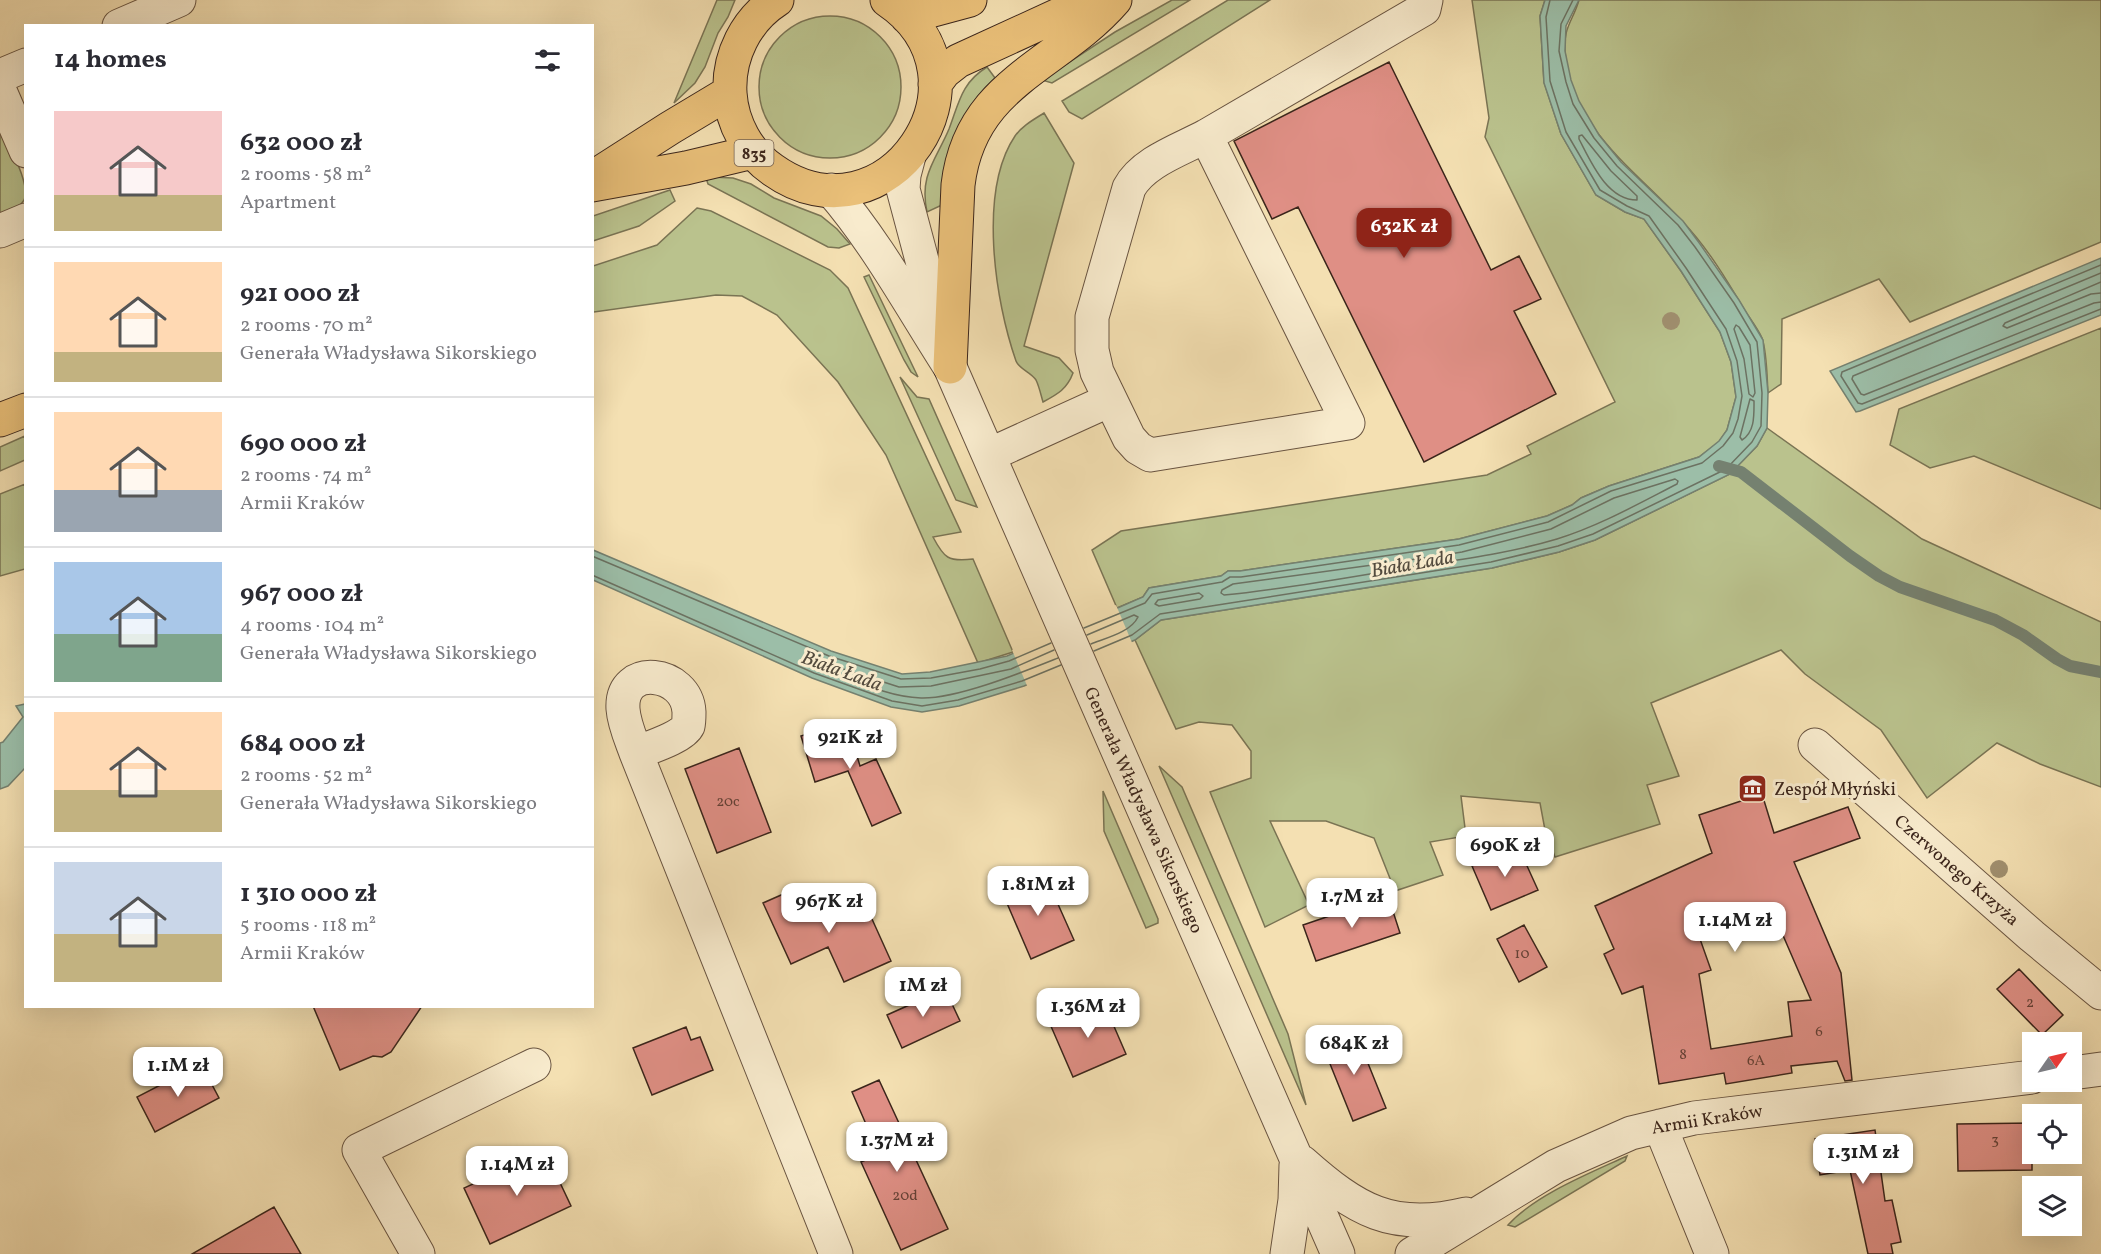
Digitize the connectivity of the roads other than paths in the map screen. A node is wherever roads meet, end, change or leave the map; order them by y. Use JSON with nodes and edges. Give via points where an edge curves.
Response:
{"nodes":[{"id":1,"x":179,"y":0,"type":"edge"},
{"id":2,"x":970,"y":0,"type":"edge"},
{"id":3,"x":1091,"y":0,"type":"edge"},
{"id":4,"x":1115,"y":0,"type":"edge"},
{"id":5,"x":1426,"y":0,"type":"edge"},
{"id":6,"x":766,"y":4,"type":"edge"},
{"id":7,"x":897,"y":8,"type":"edge"},
{"id":8,"x":124,"y":24,"type":"edge"},
{"id":9,"x":24,"y":66,"type":"edge"},
{"id":10,"x":0,"y":76,"type":"edge"},
{"id":11,"x":935,"y":84,"type":"junction"},
{"id":12,"x":0,"y":91,"type":"edge"},
{"id":13,"x":730,"y":92,"type":"junction"},
{"id":14,"x":1206,"y":136,"type":"junction"},
{"id":15,"x":24,"y":146,"type":"edge"},
{"id":16,"x":753,"y":152,"type":"junction"},
{"id":17,"x":909,"y":156,"type":"junction"},
{"id":18,"x":594,"y":177,"type":"edge"},
{"id":19,"x":594,"y":185,"type":"edge"},
{"id":20,"x":831,"y":190,"type":"junction"},
{"id":21,"x":24,"y":221,"type":"edge"},
{"id":22,"x":0,"y":231,"type":"edge"},
{"id":23,"x":950,"y":367,"type":"junction"},
{"id":24,"x":1110,"y":400,"type":"junction"},
{"id":25,"x":24,"y":411,"type":"edge"},
{"id":26,"x":0,"y":420,"type":"edge"},
{"id":27,"x":989,"y":455,"type":"junction"},
{"id":28,"x":1815,"y":745,"type":"dead end"},
{"id":29,"x":636,"y":753,"type":"dead end"},
{"id":30,"x":2101,"y":993,"type":"edge"},
{"id":31,"x":534,"y":1065,"type":"dead end"},
{"id":32,"x":2101,"y":1069,"type":"edge"},
{"id":33,"x":2082,"y":1072,"type":"edge"},
{"id":34,"x":2022,"y":1078,"type":"edge"},
{"id":35,"x":1660,"y":1125,"type":"junction"},
{"id":36,"x":1296,"y":1157,"type":"junction"},
{"id":37,"x":1484,"y":1209,"type":"junction"},
{"id":38,"x":418,"y":1254,"type":"edge"},
{"id":39,"x":837,"y":1254,"type":"edge"},
{"id":40,"x":1287,"y":1254,"type":"edge"},
{"id":41,"x":1338,"y":1254,"type":"edge"},
{"id":42,"x":1412,"y":1254,"type":"edge"},
{"id":43,"x":1460,"y":1254,"type":"edge"},
{"id":44,"x":1712,"y":1254,"type":"edge"}],
"edges":[{"from":1,"to":8,"type":"street"},
{"from":2,"to":7,"type":"main road","number":"835"},
{"from":3,"to":11,"type":"main road","via":[[958,61]]},
{"from":4,"to":23,"type":"main road","via":[[1089,26],[1006,89],[987,110],[968,144],[958,185]]},
{"from":5,"to":14,"type":"street","via":[[1424,9]]},
{"from":6,"to":13,"type":"main road","number":"835","via":[[737,48]]},
{"from":7,"to":11,"type":"main road","number":"835","via":[[927,48]]},
{"from":9,"to":10,"type":"street"},
{"from":11,"to":17,"type":"main road","number":"835","via":[[929,122]]},
{"from":12,"to":15,"type":"street"},
{"from":13,"to":16,"type":"main road","number":"835","via":[[737,124]]},
{"from":13,"to":18,"type":"main road"},
{"from":14,"to":24,"type":"street","via":[[1151,166],[1129,188],[1092,317],[1096,372]]},
{"from":14,"to":24,"type":"street","via":[[1348,423],[1150,455],[1129,438]]},
{"from":16,"to":19,"type":"main road","number":"835"},
{"from":16,"to":20,"type":"main road","number":"835","via":[[765,165],[796,183]]},
{"from":17,"to":20,"type":"main road","number":"835","via":[[874,181]]},
{"from":17,"to":23,"type":"street","name":"Generała Władysława Sikorskiego","via":[[903,189]]},
{"from":20,"to":23,"type":"street","name":"Generała Władysława Sikorskiego"},
{"from":21,"to":22,"type":"street"},
{"from":23,"to":27,"type":"street","name":"Generała Władysława Sikorskiego"},
{"from":24,"to":27,"type":"street"},
{"from":25,"to":26,"type":"main road"},
{"from":27,"to":36,"type":"street","name":"Generała Władysława Sikorskiego"},
{"from":28,"to":30,"type":"street","name":"Czerwonego Krzyża"},
{"from":29,"to":39,"type":"street"},
{"from":31,"to":38,"type":"street","via":[[359,1150]]},
{"from":32,"to":33,"type":"street"},
{"from":34,"to":35,"type":"street","name":"Armii Kraków"},
{"from":35,"to":37,"type":"street","name":"Armii Kraków","via":[[1578,1155]]},
{"from":35,"to":44,"type":"street"},
{"from":36,"to":37,"type":"street","via":[[1348,1198],[1384,1216],[1406,1221],[1434,1220]]},
{"from":36,"to":40,"type":"street"},
{"from":36,"to":41,"type":"street","name":"Generała Władysława Sikorskiego"},
{"from":37,"to":42,"type":"street","name":"Armii Kraków"},
{"from":37,"to":43,"type":"street"}]}
